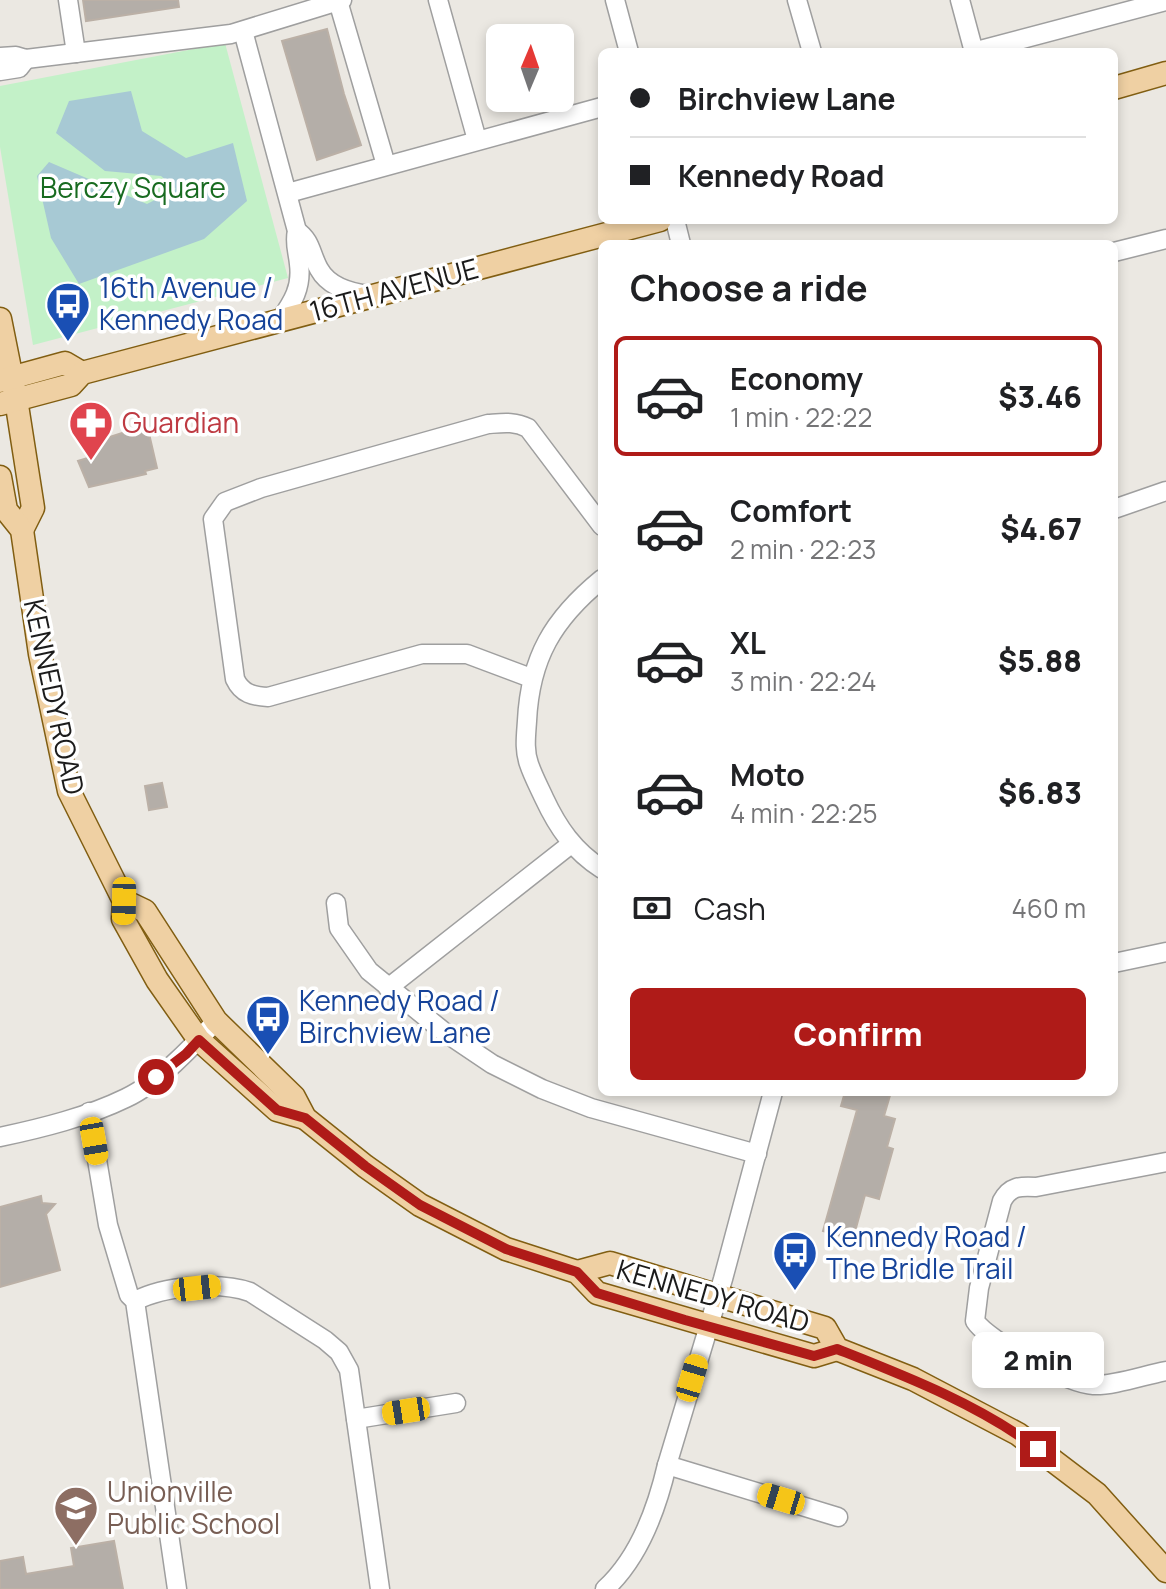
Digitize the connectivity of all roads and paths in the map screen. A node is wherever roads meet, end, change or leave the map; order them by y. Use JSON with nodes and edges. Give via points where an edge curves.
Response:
{"nodes":[{"id":1,"x":68,"y":0,"type":"edge"},
{"id":2,"x":438,"y":0,"type":"edge"},
{"id":3,"x":615,"y":0,"type":"edge"},
{"id":4,"x":797,"y":0,"type":"edge"},
{"id":5,"x":960,"y":0,"type":"edge"},
{"id":6,"x":340,"y":1,"type":"edge"},
{"id":7,"x":1166,"y":1,"type":"edge"},
{"id":8,"x":1130,"y":5,"type":"edge"},
{"id":9,"x":243,"y":31,"type":"junction"},
{"id":10,"x":628,"y":48,"type":"edge"},
{"id":11,"x":805,"y":48,"type":"edge"},
{"id":12,"x":972,"y":48,"type":"edge"},
{"id":13,"x":986,"y":48,"type":"edge"},
{"id":14,"x":76,"y":53,"type":"junction"},
{"id":15,"x":0,"y":57,"type":"edge"},
{"id":16,"x":26,"y":59,"type":"junction"},
{"id":17,"x":0,"y":71,"type":"edge"},
{"id":18,"x":1166,"y":73,"type":"edge"},
{"id":19,"x":1118,"y":87,"type":"edge"},
{"id":20,"x":598,"y":108,"type":"edge"},
{"id":21,"x":477,"y":140,"type":"junction"},
{"id":22,"x":386,"y":165,"type":"junction"},
{"id":23,"x":288,"y":193,"type":"junction"},
{"id":24,"x":645,"y":224,"type":"edge"},
{"id":25,"x":297,"y":231,"type":"junction"},
{"id":26,"x":1166,"y":239,"type":"edge"},
{"id":27,"x":1118,"y":251,"type":"edge"},
{"id":28,"x":374,"y":296,"type":"junction"},
{"id":29,"x":0,"y":319,"type":"edge"},
{"id":30,"x":280,"y":320,"type":"junction"},
{"id":31,"x":7,"y":390,"type":"edge"},
{"id":32,"x":0,"y":477,"type":"edge"},
{"id":33,"x":1166,"y":491,"type":"edge"},
{"id":34,"x":1118,"y":508,"type":"edge"},
{"id":35,"x":598,"y":521,"type":"edge"},
{"id":36,"x":22,"y":530,"type":"junction"},
{"id":37,"x":598,"y":582,"type":"edge"},
{"id":38,"x":531,"y":678,"type":"junction"},
{"id":39,"x":571,"y":844,"type":"junction"},
{"id":40,"x":598,"y":866,"type":"edge"},
{"id":41,"x":124,"y":901,"type":"junction"},
{"id":42,"x":336,"y":903,"type":"dead end"},
{"id":43,"x":1166,"y":952,"type":"edge"},
{"id":44,"x":1118,"y":962,"type":"edge"},
{"id":45,"x":388,"y":988,"type":"junction"},
{"id":46,"x":216,"y":1021,"type":"junction"},
{"id":47,"x":199,"y":1040,"type":"junction"},
{"id":48,"x":772,"y":1096,"type":"edge"},
{"id":49,"x":89,"y":1112,"type":"junction"},
{"id":50,"x":305,"y":1118,"type":"junction"},
{"id":51,"x":0,"y":1137,"type":"edge"},
{"id":52,"x":757,"y":1154,"type":"junction"},
{"id":53,"x":1166,"y":1162,"type":"edge"},
{"id":54,"x":577,"y":1272,"type":"junction"},
{"id":55,"x":718,"y":1296,"type":"junction"},
{"id":56,"x":135,"y":1301,"type":"junction"},
{"id":57,"x":707,"y":1326,"type":"junction"},
{"id":58,"x":837,"y":1349,"type":"junction"},
{"id":59,"x":1166,"y":1371,"type":"edge"},
{"id":60,"x":456,"y":1403,"type":"dead end"},
{"id":61,"x":356,"y":1419,"type":"junction"},
{"id":62,"x":667,"y":1465,"type":"junction"},
{"id":63,"x":838,"y":1517,"type":"dead end"},
{"id":64,"x":1166,"y":1571,"type":"edge"},
{"id":65,"x":177,"y":1589,"type":"edge"},
{"id":66,"x":380,"y":1589,"type":"edge"},
{"id":67,"x":605,"y":1589,"type":"edge"}],
"edges":[{"from":1,"to":14,"type":"street"},
{"from":2,"to":21,"type":"street"},
{"from":3,"to":10,"type":"street"},
{"from":4,"to":11,"type":"street"},
{"from":5,"to":12,"type":"street"},
{"from":6,"to":9,"type":"street"},
{"from":6,"to":22,"type":"street"},
{"from":7,"to":8,"type":"street"},
{"from":8,"to":13,"type":"street"},
{"from":9,"to":14,"type":"street"},
{"from":9,"to":23,"type":"street"},
{"from":14,"to":16,"type":"street"},
{"from":15,"to":16,"type":"street"},
{"from":16,"to":17,"type":"street","via":[[19,68]]},
{"from":18,"to":19,"type":"main road"},
{"from":20,"to":21,"type":"street"},
{"from":21,"to":22,"type":"street"},
{"from":22,"to":23,"type":"street"},
{"from":23,"to":25,"type":"street"},
{"from":24,"to":28,"type":"main road","name":"16TH AVENUE"},
{"from":25,"to":28,"type":"street","via":[[306,237],[320,272],[335,286]]},
{"from":25,"to":30,"type":"street","via":[[300,282]]},
{"from":26,"to":27,"type":"street"},
{"from":28,"to":30,"type":"main road","name":"16TH AVENUE"},
{"from":29,"to":31,"type":"main road","name":"KENNEDY ROAD"},
{"from":30,"to":31,"type":"main road","name":"16TH AVENUE","via":[[82,373],[71,385]]},
{"from":31,"to":36,"type":"main road","name":"KENNEDY ROAD","via":[[33,508]]},
{"from":32,"to":36,"type":"main road","name":"KENNEDY ROAD","via":[[6,510]]},
{"from":33,"to":34,"type":"street"},
{"from":35,"to":38,"type":"street","via":[[528,428],[506,422],[261,488],[225,502],[213,519],[235,679],[252,696],[268,697],[422,654],[467,654]]},
{"from":36,"to":41,"type":"main road","name":"KENNEDY ROAD","via":[[40,654],[69,791]]},
{"from":37,"to":38,"type":"street","via":[[561,618]]},
{"from":38,"to":39,"type":"street","via":[[525,746],[529,764],[556,825]]},
{"from":39,"to":40,"type":"street"},
{"from":39,"to":45,"type":"street"},
{"from":41,"to":46,"type":"main road","name":"KENNEDY ROAD","via":[[145,911]]},
{"from":41,"to":47,"type":"main road","name":"KENNEDY ROAD","via":[[123,919]]},
{"from":42,"to":45,"type":"street","via":[[339,928],[353,951]]},
{"from":43,"to":44,"type":"street"},
{"from":45,"to":52,"type":"street","via":[[492,1064],[542,1089]]},
{"from":46,"to":47,"type":"street"},
{"from":46,"to":50,"type":"main road","name":"KENNEDY ROAD","via":[[294,1097]]},
{"from":47,"to":49,"type":"street","via":[[128,1097]]},
{"from":47,"to":50,"type":"main road","name":"KENNEDY ROAD","via":[[277,1110]]},
{"from":48,"to":52,"type":"street"},
{"from":49,"to":51,"type":"street"},
{"from":49,"to":56,"type":"street","via":[[108,1225]]},
{"from":50,"to":54,"type":"main road","name":"KENNEDY ROAD","via":[[420,1205],[506,1249]]},
{"from":52,"to":55,"type":"street"},
{"from":53,"to":59,"type":"street","via":[[1006,1192],[975,1321],[1005,1345],[1093,1385]]},
{"from":54,"to":55,"type":"main road","name":"KENNEDY ROAD","via":[[610,1263]]},
{"from":54,"to":57,"type":"main road","name":"KENNEDY ROAD","via":[[597,1293]]},
{"from":55,"to":57,"type":"street"},
{"from":55,"to":58,"type":"main road","name":"KENNEDY ROAD","via":[[825,1328]]},
{"from":56,"to":61,"type":"street","via":[[151,1293],[219,1286],[250,1292],[339,1352],[349,1370]]},
{"from":56,"to":65,"type":"street"},
{"from":57,"to":58,"type":"main road","name":"KENNEDY ROAD","via":[[814,1356]]},
{"from":57,"to":62,"type":"street"},
{"from":58,"to":64,"type":"main road","name":"KENNEDY ROAD","via":[[913,1379],[1018,1434],[1097,1494]]},
{"from":60,"to":61,"type":"street"},
{"from":61,"to":66,"type":"street"},
{"from":62,"to":63,"type":"street"},
{"from":62,"to":67,"type":"street","via":[[638,1545]]}]}
